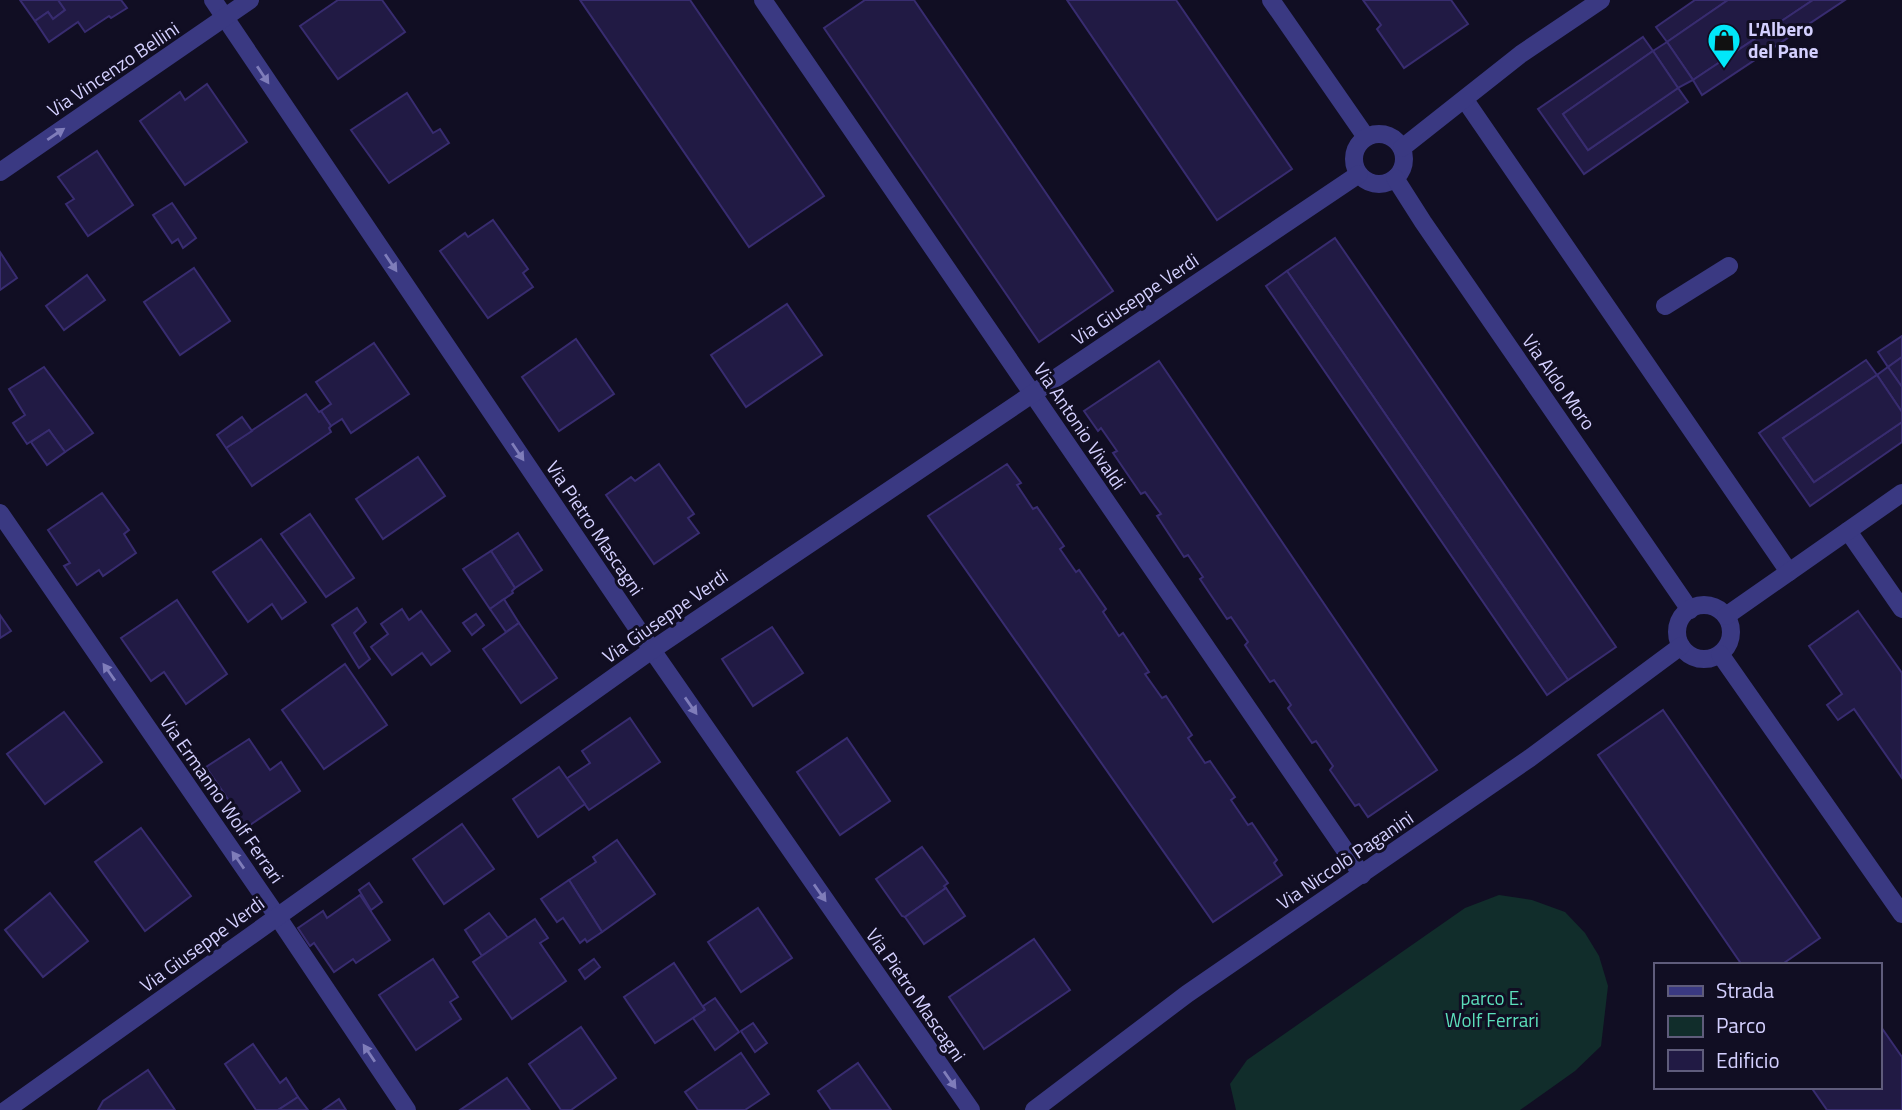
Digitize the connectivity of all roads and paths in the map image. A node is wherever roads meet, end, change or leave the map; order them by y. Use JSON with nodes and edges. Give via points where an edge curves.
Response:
{"nodes":[{"id":1,"x":213,"y":0,"type":"edge"},
{"id":2,"x":250,"y":0,"type":"edge"},
{"id":3,"x":763,"y":0,"type":"edge"},
{"id":4,"x":1271,"y":0,"type":"edge"},
{"id":5,"x":1601,"y":0,"type":"edge"},
{"id":6,"x":225,"y":18,"type":"junction"},
{"id":7,"x":1465,"y":100,"type":"junction"},
{"id":8,"x":1366,"y":137,"type":"junction"},
{"id":9,"x":1402,"y":148,"type":"junction"},
{"id":10,"x":0,"y":172,"type":"edge"},
{"id":11,"x":1359,"y":174,"type":"junction"},
{"id":12,"x":1395,"y":178,"type":"junction"},
{"id":13,"x":1729,"y":266,"type":"dead end"},
{"id":14,"x":1665,"y":306,"type":"dead end"},
{"id":15,"x":1032,"y":393,"type":"junction"},
{"id":16,"x":1902,"y":493,"type":"edge"},
{"id":17,"x":0,"y":513,"type":"edge"},
{"id":18,"x":1848,"y":531,"type":"junction"},
{"id":19,"x":1789,"y":572,"type":"junction"},
{"id":20,"x":1902,"y":609,"type":"edge"},
{"id":21,"x":1690,"y":610,"type":"junction"},
{"id":22,"x":1726,"y":616,"type":"junction"},
{"id":23,"x":1681,"y":646,"type":"junction"},
{"id":24,"x":652,"y":650,"type":"junction"},
{"id":25,"x":1720,"y":654,"type":"junction"},
{"id":26,"x":1362,"y":875,"type":"junction"},
{"id":27,"x":1902,"y":915,"type":"edge"},
{"id":28,"x":277,"y":916,"type":"junction"},
{"id":29,"x":6,"y":1110,"type":"edge"},
{"id":30,"x":407,"y":1110,"type":"edge"},
{"id":31,"x":971,"y":1110,"type":"edge"},
{"id":32,"x":1034,"y":1110,"type":"edge"}],
"edges":[{"from":1,"to":6,"type":"street","name":"Via Pietro Mascagni"},
{"from":2,"to":6,"type":"street","name":"Via Vincenzo Bellini"},
{"from":3,"to":15,"type":"street","name":"Via Antonio Vivaldi"},
{"from":4,"to":8,"type":"street"},
{"from":5,"to":7,"type":"street","via":[[1521,54]]},
{"from":10,"to":6,"type":"street","name":"Via Vincenzo Bellini","one_way":true},
{"from":6,"to":24,"type":"street","name":"Via Pietro Mascagni","one_way":true},
{"from":7,"to":9,"type":"street"},
{"from":7,"to":19,"type":"street"},
{"from":8,"to":9,"type":"street","via":[[1391,136]]},
{"from":8,"to":11,"type":"street","via":[[1355,150],[1354,166]]},
{"from":9,"to":12,"type":"street","via":[[1403,163]]},
{"from":11,"to":12,"type":"street","via":[[1372,183]]},
{"from":11,"to":15,"type":"street","name":"Via Giuseppe Verdi"},
{"from":12,"to":21,"type":"street","name":"Via Aldo Moro"},
{"from":13,"to":14,"type":"street"},
{"from":15,"to":24,"type":"street","name":"Via Giuseppe Verdi"},
{"from":15,"to":26,"type":"street","name":"Via Antonio Vivaldi"},
{"from":16,"to":18,"type":"street"},
{"from":28,"to":17,"type":"street","name":"Via Ermanno Wolf Ferrari","one_way":true},
{"from":18,"to":19,"type":"street"},
{"from":18,"to":20,"type":"street"},
{"from":19,"to":22,"type":"street"},
{"from":21,"to":22,"type":"street","via":[[1707,605]]},
{"from":21,"to":23,"type":"street","via":[[1679,623]]},
{"from":22,"to":25,"type":"street","via":[[1730,639]]},
{"from":23,"to":25,"type":"street","via":[[1696,658]]},
{"from":23,"to":26,"type":"street","name":"Via Niccolò Paganini"},
{"from":24,"to":28,"type":"street","name":"Via Giuseppe Verdi"},
{"from":24,"to":31,"type":"street","name":"Via Pietro Mascagni","one_way":true},
{"from":25,"to":27,"type":"street"},
{"from":26,"to":32,"type":"street","name":"Via Niccolò Paganini","via":[[1187,994]]},
{"from":28,"to":29,"type":"street","name":"Via Giuseppe Verdi"},
{"from":30,"to":28,"type":"street","name":"Via Ermanno Wolf Ferrari","one_way":true}]}
